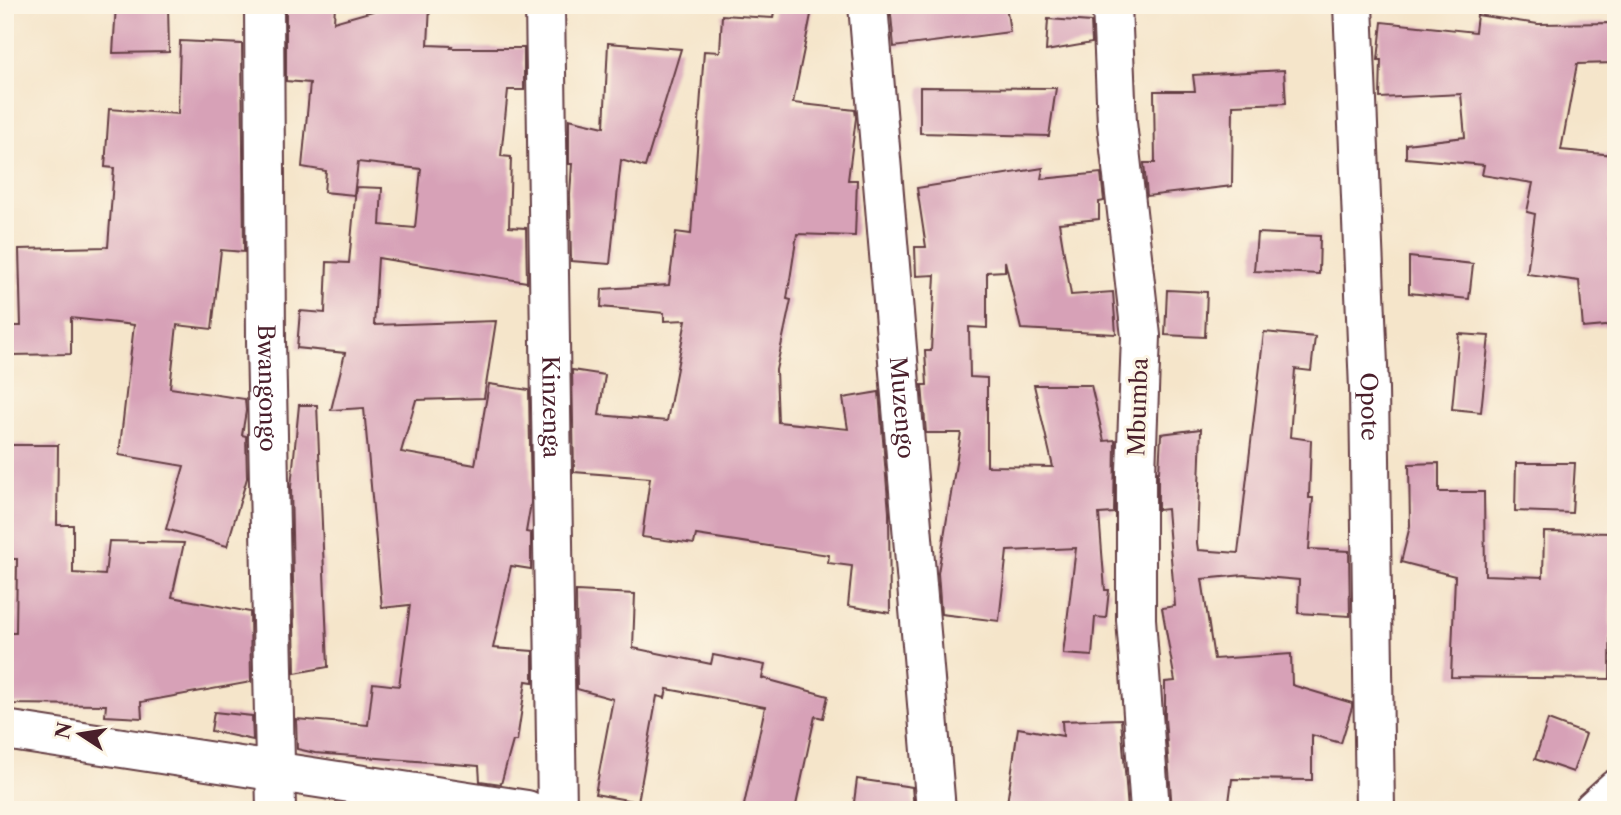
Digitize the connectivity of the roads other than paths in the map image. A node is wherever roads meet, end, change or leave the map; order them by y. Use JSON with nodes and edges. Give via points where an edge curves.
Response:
{"nodes":[{"id":1,"x":264,"y":5,"type":"edge"},
{"id":2,"x":545,"y":5,"type":"edge"},
{"id":3,"x":869,"y":5,"type":"edge"},
{"id":4,"x":1112,"y":5,"type":"edge"},
{"id":5,"x":1353,"y":5,"type":"edge"},
{"id":6,"x":5,"y":730,"type":"edge"},
{"id":7,"x":276,"y":771,"type":"junction"},
{"id":8,"x":1616,"y":789,"type":"edge"},
{"id":9,"x":276,"y":810,"type":"edge"},
{"id":10,"x":527,"y":810,"type":"edge"},
{"id":11,"x":557,"y":810,"type":"edge"},
{"id":12,"x":936,"y":810,"type":"edge"},
{"id":13,"x":1150,"y":810,"type":"edge"},
{"id":14,"x":1375,"y":810,"type":"edge"},
{"id":15,"x":1593,"y":810,"type":"edge"}],
"edges":[{"from":1,"to":7,"type":"street","name":"Bwangongo","via":[[265,341]]},
{"from":2,"to":11,"type":"street","name":"Kinzenga"},
{"from":3,"to":12,"type":"street","name":"Muzengo"},
{"from":4,"to":13,"type":"street","name":"Mbumba","via":[[1117,123],[1141,336],[1136,619]]},
{"from":5,"to":14,"type":"street","name":"Opote","via":[[1369,389]]},
{"from":6,"to":7,"type":"street"},
{"from":7,"to":9,"type":"street","name":"Bwangongo"},
{"from":7,"to":10,"type":"street"},
{"from":8,"to":15,"type":"street"}]}
